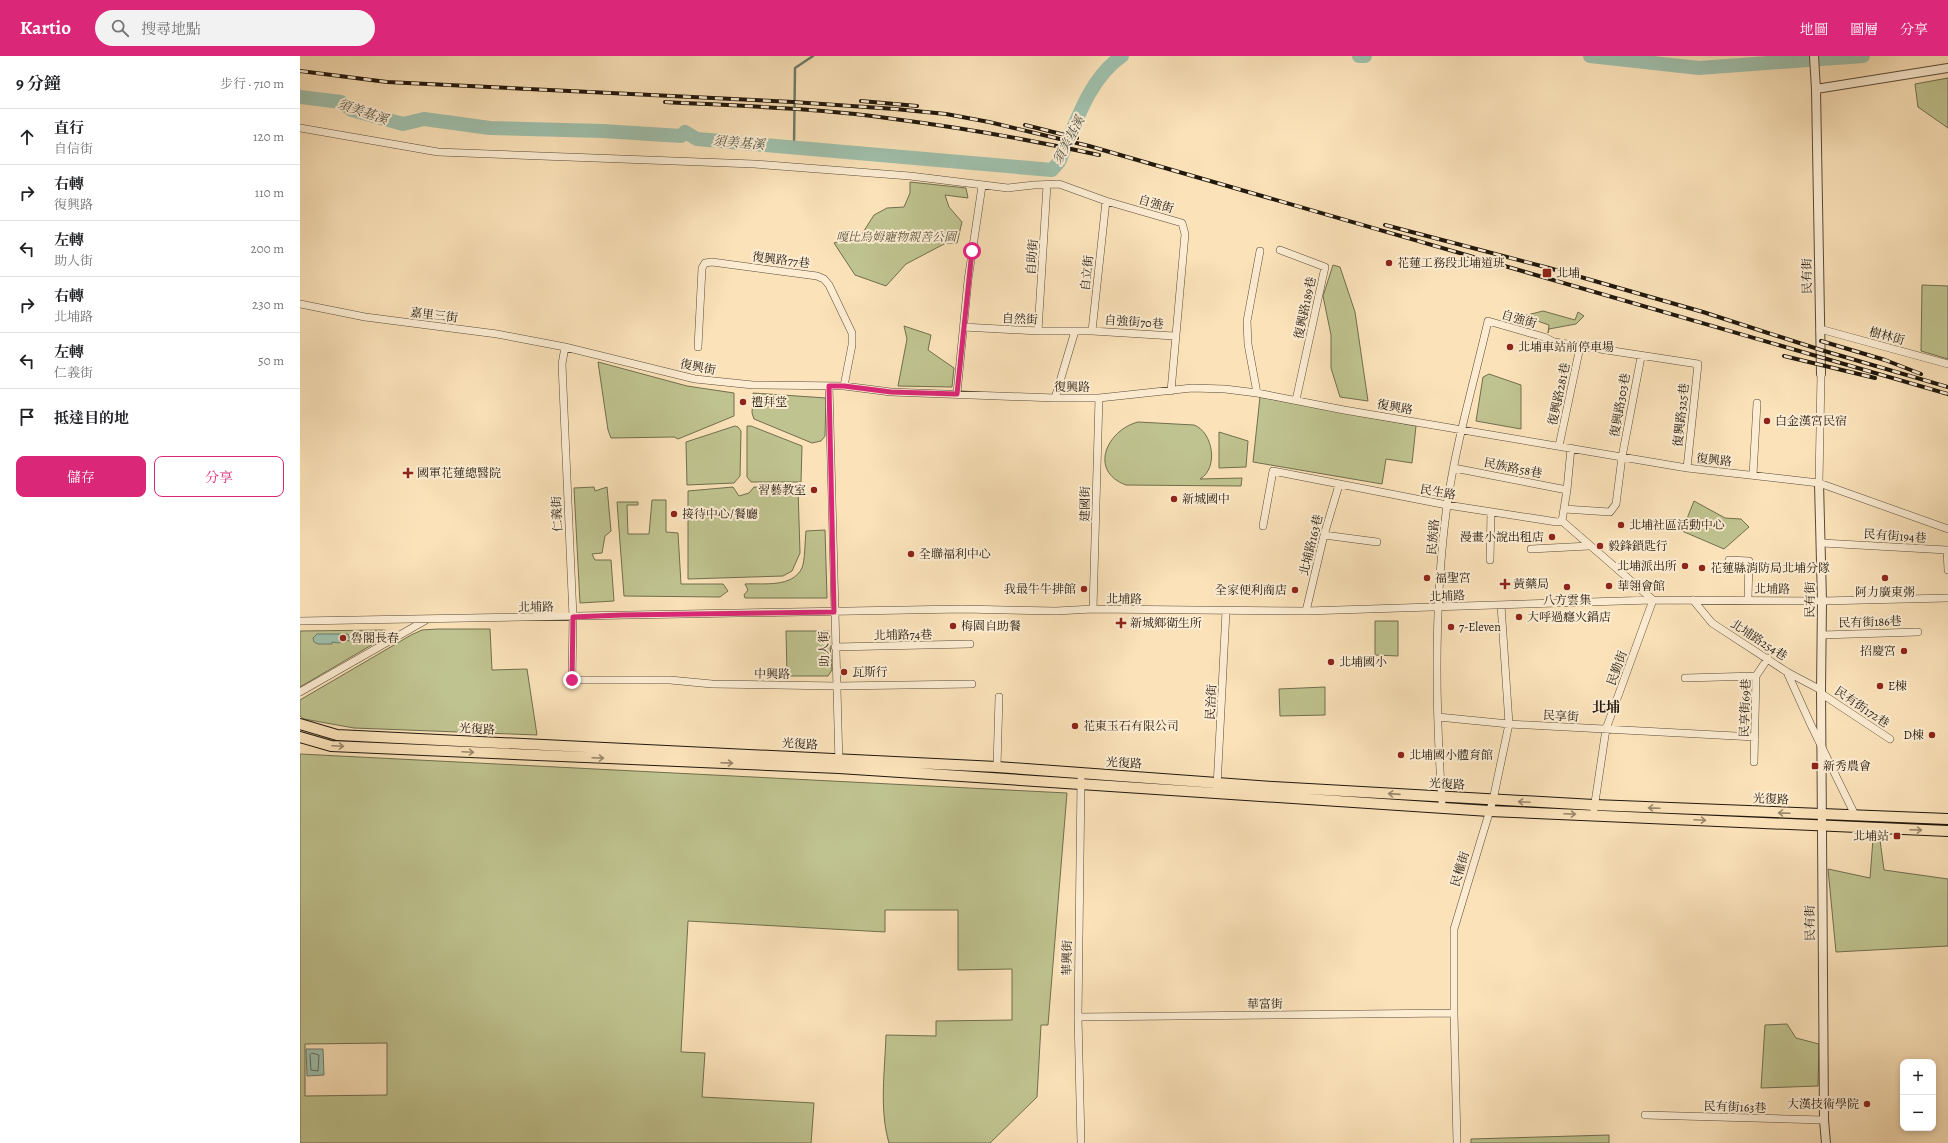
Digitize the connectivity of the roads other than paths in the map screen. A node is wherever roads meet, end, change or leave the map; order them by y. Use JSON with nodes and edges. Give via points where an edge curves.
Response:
{"nodes":[{"id":1,"x":1814,"y":56,"type":"edge"},
{"id":2,"x":1948,"y":68,"type":"edge"},
{"id":3,"x":1816,"y":89,"type":"junction"},
{"id":4,"x":300,"y":128,"type":"edge"},
{"id":5,"x":1047,"y":185,"type":"junction"},
{"id":6,"x":982,"y":186,"type":"junction"},
{"id":7,"x":1106,"y":201,"type":"junction"},
{"id":8,"x":1280,"y":250,"type":"dead end"},
{"id":9,"x":1260,"y":251,"type":"dead end"},
{"id":10,"x":300,"y":304,"type":"edge"},
{"id":11,"x":1488,"y":321,"type":"joint"},
{"id":12,"x":963,"y":328,"type":"junction"},
{"id":13,"x":1820,"y":329,"type":"junction"},
{"id":14,"x":1038,"y":331,"type":"junction"},
{"id":15,"x":1076,"y":331,"type":"junction"},
{"id":16,"x":1092,"y":331,"type":"junction"},
{"id":17,"x":1174,"y":336,"type":"junction"},
{"id":18,"x":566,"y":347,"type":"junction"},
{"id":19,"x":1580,"y":347,"type":"junction"},
{"id":20,"x":698,"y":348,"type":"dead end"},
{"id":21,"x":1641,"y":357,"type":"junction"},
{"id":22,"x":1698,"y":364,"type":"joint"},
{"id":23,"x":1948,"y":364,"type":"edge"},
{"id":24,"x":1821,"y":374,"type":"joint"},
{"id":25,"x":829,"y":386,"type":"junction"},
{"id":26,"x":844,"y":386,"type":"junction"},
{"id":27,"x":1171,"y":391,"type":"junction"},
{"id":28,"x":1257,"y":393,"type":"junction"},
{"id":29,"x":957,"y":394,"type":"junction"},
{"id":30,"x":1055,"y":398,"type":"junction"},
{"id":31,"x":1099,"y":398,"type":"junction"},
{"id":32,"x":1296,"y":400,"type":"junction"},
{"id":33,"x":1757,"y":403,"type":"dead end"},
{"id":34,"x":1463,"y":430,"type":"junction"},
{"id":35,"x":1559,"y":446,"type":"junction"},
{"id":36,"x":1571,"y":448,"type":"junction"},
{"id":37,"x":1622,"y":457,"type":"junction"},
{"id":38,"x":1454,"y":468,"type":"junction"},
{"id":39,"x":1687,"y":468,"type":"junction"},
{"id":40,"x":1753,"y":475,"type":"junction"},
{"id":41,"x":1819,"y":483,"type":"junction"},
{"id":42,"x":1339,"y":485,"type":"junction"},
{"id":43,"x":1567,"y":490,"type":"junction"},
{"id":44,"x":1447,"y":505,"type":"junction"},
{"id":45,"x":1564,"y":509,"type":"junction"},
{"id":46,"x":1491,"y":512,"type":"junction"},
{"id":47,"x":1562,"y":521,"type":"junction"},
{"id":48,"x":1263,"y":526,"type":"dead end"},
{"id":49,"x":1948,"y":529,"type":"edge"},
{"id":50,"x":1324,"y":535,"type":"junction"},
{"id":51,"x":1377,"y":542,"type":"dead end"},
{"id":52,"x":1822,"y":543,"type":"junction"},
{"id":53,"x":1589,"y":546,"type":"junction"},
{"id":54,"x":1531,"y":549,"type":"dead end"},
{"id":55,"x":1490,"y":560,"type":"dead end"},
{"id":56,"x":1729,"y":560,"type":"dead end"},
{"id":57,"x":1948,"y":570,"type":"edge"},
{"id":58,"x":1948,"y":598,"type":"edge"},
{"id":59,"x":1653,"y":600,"type":"junction"},
{"id":60,"x":1693,"y":600,"type":"junction"},
{"id":61,"x":1748,"y":600,"type":"junction"},
{"id":62,"x":1822,"y":601,"type":"junction"},
{"id":63,"x":1501,"y":605,"type":"junction"},
{"id":64,"x":1438,"y":608,"type":"junction"},
{"id":65,"x":1093,"y":609,"type":"junction"},
{"id":66,"x":1226,"y":611,"type":"junction"},
{"id":67,"x":1306,"y":611,"type":"junction"},
{"id":68,"x":834,"y":612,"type":"junction"},
{"id":69,"x":573,"y":617,"type":"junction"},
{"id":70,"x":426,"y":620,"type":"junction"},
{"id":71,"x":300,"y":621,"type":"edge"},
{"id":72,"x":1918,"y":632,"type":"dead end"},
{"id":73,"x":1822,"y":635,"type":"junction"},
{"id":74,"x":970,"y":644,"type":"dead end"},
{"id":75,"x":835,"y":647,"type":"junction"},
{"id":76,"x":1768,"y":658,"type":"junction"},
{"id":77,"x":1787,"y":672,"type":"junction"},
{"id":78,"x":1756,"y":676,"type":"junction"},
{"id":79,"x":1685,"y":678,"type":"dead end"},
{"id":80,"x":572,"y":680,"type":"joint"},
{"id":81,"x":972,"y":684,"type":"dead end"},
{"id":82,"x":836,"y":686,"type":"junction"},
{"id":83,"x":300,"y":692,"type":"edge"},
{"id":84,"x":1821,"y":692,"type":"junction"},
{"id":85,"x":999,"y":697,"type":"dead end"},
{"id":86,"x":1438,"y":717,"type":"junction"},
{"id":87,"x":300,"y":724,"type":"edge"},
{"id":88,"x":1509,"y":724,"type":"junction"},
{"id":89,"x":1606,"y":730,"type":"junction"},
{"id":90,"x":300,"y":737,"type":"edge"},
{"id":91,"x":1755,"y":737,"type":"junction"},
{"id":92,"x":1890,"y":739,"type":"dead end"},
{"id":93,"x":1822,"y":750,"type":"junction"},
{"id":94,"x":1754,"y":762,"type":"dead end"},
{"id":95,"x":839,"y":764,"type":"junction"},
{"id":96,"x":996,"y":767,"type":"junction"},
{"id":97,"x":1081,"y":774,"type":"junction"},
{"id":98,"x":1218,"y":782,"type":"junction"},
{"id":99,"x":1081,"y":785,"type":"junction"},
{"id":100,"x":1217,"y":794,"type":"junction"},
{"id":101,"x":1493,"y":800,"type":"junction"},
{"id":102,"x":1442,"y":802,"type":"junction"},
{"id":103,"x":1594,"y":810,"type":"junction"},
{"id":104,"x":1489,"y":811,"type":"junction"},
{"id":105,"x":1823,"y":814,"type":"junction"},
{"id":106,"x":1855,"y":815,"type":"junction"},
{"id":107,"x":1948,"y":819,"type":"edge"},
{"id":108,"x":1821,"y":826,"type":"junction"},
{"id":109,"x":1948,"y":831,"type":"edge"},
{"id":110,"x":1454,"y":1012,"type":"junction"},
{"id":111,"x":1078,"y":1017,"type":"junction"},
{"id":112,"x":1645,"y":1115,"type":"dead end"},
{"id":113,"x":1824,"y":1120,"type":"junction"},
{"id":114,"x":1081,"y":1143,"type":"edge"},
{"id":115,"x":1458,"y":1143,"type":"edge"},
{"id":116,"x":1826,"y":1143,"type":"edge"}],
"edges":[{"from":1,"to":3,"type":"street","name":"民有街"},
{"from":2,"to":3,"type":"street"},
{"from":3,"to":13,"type":"street","name":"民有街"},
{"from":4,"to":6,"type":"street","name":"自強街","via":[[438,152],[754,164],[910,176]]},
{"from":5,"to":6,"type":"street","name":"自強街","via":[[1008,188]]},
{"from":5,"to":7,"type":"street","name":"自強街","via":[[1059,184]]},
{"from":5,"to":14,"type":"street","name":"自助街"},
{"from":6,"to":12,"type":"street"},
{"from":7,"to":16,"type":"street","name":"自立街"},
{"from":7,"to":17,"type":"street","name":"自強街","via":[[1182,223],[1185,234]]},
{"from":8,"to":32,"type":"street","name":"復興路189巷","via":[[1325,267]]},
{"from":9,"to":28,"type":"street","via":[[1247,321],[1248,344]]},
{"from":10,"to":18,"type":"street","name":"嘉里三街","via":[[365,317],[497,334]]},
{"from":11,"to":19,"type":"street","name":"自強街","via":[[1554,342]]},
{"from":11,"to":34,"type":"street","name":"民族路"},
{"from":12,"to":14,"type":"street","name":"自然街"},
{"from":12,"to":29,"type":"street"},
{"from":13,"to":23,"type":"street","name":"樹林街"},
{"from":13,"to":24,"type":"street","name":"民有街"},
{"from":14,"to":15,"type":"street","name":"自然街"},
{"from":15,"to":16,"type":"street"},
{"from":15,"to":30,"type":"street"},
{"from":16,"to":17,"type":"street","name":"自強街70巷"},
{"from":17,"to":27,"type":"street","name":"自強街"},
{"from":18,"to":25,"type":"street","name":"復興街","via":[[695,379]]},
{"from":18,"to":69,"type":"street","name":"仁義街","via":[[562,364]]},
{"from":19,"to":21,"type":"street","name":"自強街"},
{"from":19,"to":35,"type":"street","name":"復興路281巷"},
{"from":20,"to":26,"type":"street","name":"復興路77巷","via":[[702,268],[705,263],[817,276],[829,285],[852,333]]},
{"from":21,"to":22,"type":"street","name":"自強街"},
{"from":21,"to":37,"type":"street","name":"復興路303巷"},
{"from":22,"to":39,"type":"street","name":"復興路325巷"},
{"from":24,"to":41,"type":"street","name":"民有街"},
{"from":25,"to":26,"type":"street","name":"復興路"},
{"from":25,"to":68,"type":"street","name":"助人街"},
{"from":26,"to":29,"type":"street","name":"復興路","via":[[891,392]]},
{"from":27,"to":28,"type":"street","name":"復興路","via":[[1192,388]]},
{"from":27,"to":31,"type":"street","name":"復興路"},
{"from":28,"to":32,"type":"street","name":"復興路"},
{"from":29,"to":30,"type":"street","name":"復興路"},
{"from":30,"to":31,"type":"street","name":"復興路"},
{"from":31,"to":65,"type":"street","name":"建國街"},
{"from":32,"to":34,"type":"street","name":"復興路"},
{"from":33,"to":40,"type":"street"},
{"from":34,"to":35,"type":"street","name":"復興路"},
{"from":34,"to":38,"type":"street","name":"民族路"},
{"from":35,"to":36,"type":"street","name":"復興路"},
{"from":36,"to":37,"type":"street","name":"復興路"},
{"from":36,"to":43,"type":"street"},
{"from":37,"to":39,"type":"street","name":"復興路"},
{"from":37,"to":45,"type":"street","name":"復興路303巷","via":[[1616,504],[1610,512]]},
{"from":38,"to":43,"type":"street","name":"民族路58巷"},
{"from":38,"to":44,"type":"street","name":"民族路"},
{"from":39,"to":40,"type":"street","name":"復興路"},
{"from":40,"to":41,"type":"street","name":"復興路"},
{"from":41,"to":49,"type":"street","name":"復興路"},
{"from":41,"to":52,"type":"street","name":"民有街"},
{"from":42,"to":44,"type":"street","name":"民生路"},
{"from":42,"to":48,"type":"street","name":"民生路","via":[[1274,471]]},
{"from":42,"to":50,"type":"street","name":"北埔路163巷"},
{"from":43,"to":45,"type":"street"},
{"from":44,"to":46,"type":"street","name":"民生路"},
{"from":44,"to":64,"type":"street","name":"民族路"},
{"from":45,"to":47,"type":"street"},
{"from":46,"to":47,"type":"street","name":"民生路"},
{"from":46,"to":55,"type":"street"},
{"from":47,"to":53,"type":"street"},
{"from":50,"to":51,"type":"street"},
{"from":50,"to":67,"type":"street","name":"北埔路163巷"},
{"from":52,"to":57,"type":"street","name":"民有街194巷","via":[[1947,550]]},
{"from":52,"to":62,"type":"street","name":"民有街"},
{"from":53,"to":54,"type":"street"},
{"from":53,"to":59,"type":"street"},
{"from":56,"to":61,"type":"street","via":[[1748,561]]},
{"from":58,"to":62,"type":"street","name":"北埔路"},
{"from":59,"to":60,"type":"street","name":"北埔路"},
{"from":59,"to":63,"type":"street","name":"北埔路"},
{"from":59,"to":89,"type":"street","name":"民勤街"},
{"from":60,"to":61,"type":"street","name":"北埔路"},
{"from":60,"to":76,"type":"street","name":"北埔路254巷","via":[[1712,623]]},
{"from":61,"to":62,"type":"street","name":"北埔路"},
{"from":62,"to":73,"type":"street","name":"民有街"},
{"from":63,"to":64,"type":"street","name":"北埔路"},
{"from":63,"to":88,"type":"street","name":"民權街"},
{"from":64,"to":67,"type":"street","name":"北埔路"},
{"from":64,"to":86,"type":"street","name":"民族路"},
{"from":65,"to":66,"type":"street","name":"北埔路"},
{"from":65,"to":68,"type":"street","name":"北埔路"},
{"from":66,"to":67,"type":"street","name":"北埔路"},
{"from":66,"to":98,"type":"street","name":"民治街"},
{"from":68,"to":69,"type":"street","name":"北埔路"},
{"from":68,"to":75,"type":"street","name":"助人街"},
{"from":69,"to":70,"type":"street","name":"北埔路"},
{"from":69,"to":80,"type":"street","name":"仁義街"},
{"from":70,"to":71,"type":"street","name":"北埔路"},
{"from":70,"to":83,"type":"street"},
{"from":72,"to":73,"type":"street","name":"民有街186巷"},
{"from":73,"to":84,"type":"street","name":"民有街"},
{"from":74,"to":75,"type":"street","name":"北埔路74巷"},
{"from":75,"to":82,"type":"street","name":"助人街"},
{"from":76,"to":77,"type":"street","name":"北埔路254巷"},
{"from":76,"to":78,"type":"street","name":"民享街69巷"},
{"from":77,"to":84,"type":"street","name":"北埔路254巷"},
{"from":77,"to":93,"type":"street"},
{"from":78,"to":79,"type":"street"},
{"from":78,"to":91,"type":"street","name":"民享街69巷"},
{"from":80,"to":82,"type":"street","name":"中興路","via":[[670,680],[712,684]]},
{"from":81,"to":82,"type":"street","name":"中興路"},
{"from":82,"to":95,"type":"street","name":"助人街"},
{"from":84,"to":92,"type":"street","name":"民有街172巷"},
{"from":84,"to":93,"type":"street","name":"民有街"},
{"from":85,"to":96,"type":"street"},
{"from":86,"to":88,"type":"street","name":"民享街"},
{"from":86,"to":102,"type":"street","name":"民族路"},
{"from":87,"to":95,"type":"main road","name":"光復路","via":[[337,735]]},
{"from":88,"to":89,"type":"street","name":"民享街"},
{"from":88,"to":101,"type":"street","name":"民權街"},
{"from":89,"to":91,"type":"street","name":"民享街"},
{"from":89,"to":103,"type":"street","name":"民勤街"},
{"from":90,"to":95,"type":"main road","name":"光復路","one_way":true,"via":[[331,746]]},
{"from":91,"to":94,"type":"street","name":"民享街69巷"},
{"from":93,"to":105,"type":"street","name":"民有街"},
{"from":93,"to":106,"type":"street"},
{"from":95,"to":96,"type":"main road","name":"光復路"},
{"from":95,"to":99,"type":"main road","name":"光復路"},
{"from":96,"to":97,"type":"main road","name":"光復路"},
{"from":97,"to":98,"type":"main road","name":"光復路"},
{"from":97,"to":99,"type":"street","name":"華興街"},
{"from":98,"to":100,"type":"street","name":"民治街"},
{"from":102,"to":98,"type":"main road","name":"光復路","one_way":true},
{"from":99,"to":100,"type":"main road","name":"光復路"},
{"from":99,"to":111,"type":"street","name":"華興街"},
{"from":100,"to":102,"type":"main road","name":"光復路"},
{"from":101,"to":102,"type":"main road","name":"光復路"},
{"from":103,"to":101,"type":"main road","name":"光復路","one_way":true},
{"from":101,"to":104,"type":"street","name":"民權街"},
{"from":102,"to":104,"type":"main road","name":"光復路"},
{"from":104,"to":103,"type":"main road","name":"光復路","one_way":true},
{"from":105,"to":103,"type":"main road","name":"光復路","one_way":true},
{"from":103,"to":108,"type":"main road","name":"光復路","one_way":true},
{"from":104,"to":110,"type":"street","name":"民權街","via":[[1454,930]]},
{"from":105,"to":106,"type":"main road","name":"光復路"},
{"from":105,"to":108,"type":"street","name":"民有街"},
{"from":106,"to":107,"type":"main road","name":"光復路"},
{"from":108,"to":109,"type":"main road","name":"光復路","one_way":true},
{"from":108,"to":113,"type":"street","name":"民有街"},
{"from":110,"to":111,"type":"street","name":"華富街"},
{"from":110,"to":115,"type":"street","name":"民權街"},
{"from":111,"to":114,"type":"street","name":"華興街"},
{"from":112,"to":113,"type":"street","name":"民有街163巷"},
{"from":113,"to":116,"type":"street","name":"民有街"}]}
